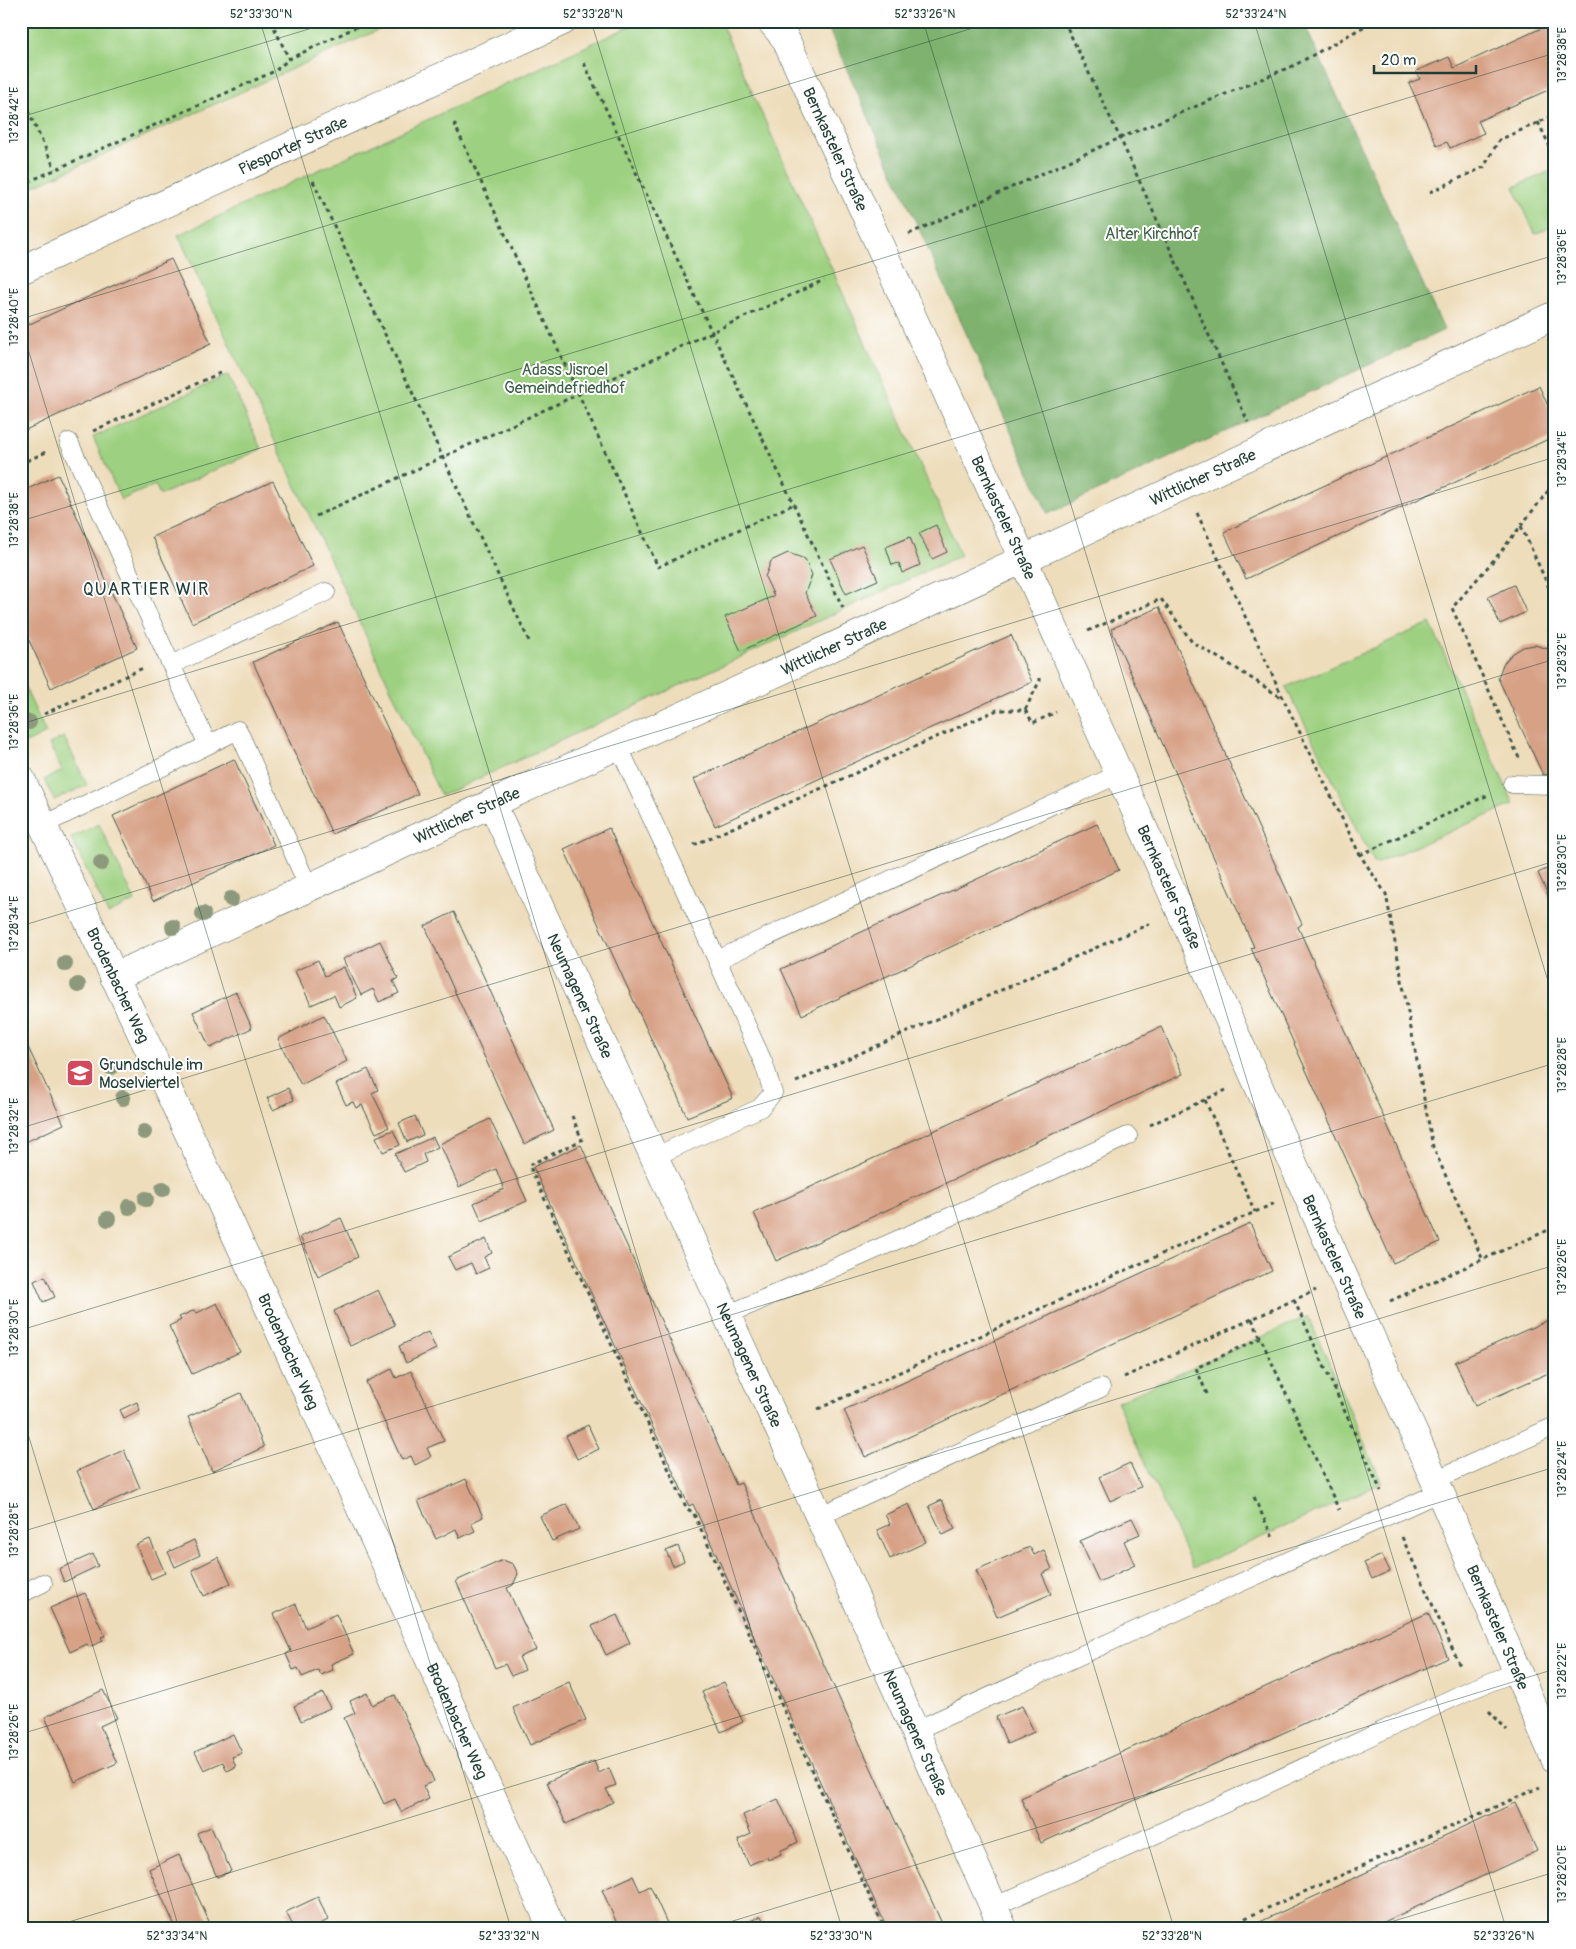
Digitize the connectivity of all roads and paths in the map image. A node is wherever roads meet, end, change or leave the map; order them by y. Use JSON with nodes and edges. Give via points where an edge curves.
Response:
{"nodes":[{"id":1,"x":271,"y":21,"type":"edge"},
{"id":2,"x":369,"y":21,"type":"edge"},
{"id":3,"x":563,"y":21,"type":"edge"},
{"id":4,"x":770,"y":21,"type":"edge"},
{"id":5,"x":1064,"y":21,"type":"edge"},
{"id":6,"x":1374,"y":21,"type":"edge"},
{"id":7,"x":289,"y":59,"type":"junction"},
{"id":8,"x":584,"y":64,"type":"dead end"},
{"id":9,"x":21,"y":96,"type":"edge"},
{"id":10,"x":1555,"y":115,"type":"edge"},
{"id":11,"x":1538,"y":122,"type":"junction"},
{"id":12,"x":454,"y":123,"type":"dead end"},
{"id":13,"x":1120,"y":138,"type":"junction"},
{"id":14,"x":1555,"y":158,"type":"edge"},
{"id":15,"x":55,"y":169,"type":"junction"},
{"id":16,"x":313,"y":181,"type":"dead end"},
{"id":17,"x":21,"y":185,"type":"edge"},
{"id":18,"x":1430,"y":192,"type":"dead end"},
{"id":19,"x":907,"y":235,"type":"dead end"},
{"id":20,"x":21,"y":270,"type":"edge"},
{"id":21,"x":824,"y":280,"type":"dead end"},
{"id":22,"x":1555,"y":315,"type":"edge"},
{"id":23,"x":712,"y":332,"type":"junction"},
{"id":24,"x":222,"y":372,"type":"dead end"},
{"id":25,"x":578,"y":394,"type":"junction"},
{"id":26,"x":69,"y":442,"type":"junction"},
{"id":27,"x":1260,"y":450,"type":"junction"},
{"id":28,"x":443,"y":457,"type":"junction"},
{"id":29,"x":21,"y":461,"type":"edge"},
{"id":30,"x":1555,"y":482,"type":"edge"},
{"id":31,"x":794,"y":504,"type":"junction"},
{"id":32,"x":1195,"y":509,"type":"dead end"},
{"id":33,"x":316,"y":516,"type":"dead end"},
{"id":34,"x":1521,"y":526,"type":"junction"},
{"id":35,"x":1023,"y":559,"type":"junction"},
{"id":36,"x":326,"y":592,"type":"dead end"},
{"id":37,"x":1555,"y":600,"type":"edge"},
{"id":38,"x":855,"y":636,"type":"junction"},
{"id":39,"x":530,"y":643,"type":"dead end"},
{"id":40,"x":1060,"y":644,"type":"junction"},
{"id":41,"x":168,"y":661,"type":"junction"},
{"id":42,"x":1038,"y":672,"type":"dead end"},
{"id":43,"x":1084,"y":698,"type":"junction"},
{"id":44,"x":1283,"y":698,"type":"junction"},
{"id":45,"x":1026,"y":710,"type":"junction"},
{"id":46,"x":44,"y":714,"type":"dead end"},
{"id":47,"x":208,"y":745,"type":"junction"},
{"id":48,"x":618,"y":746,"type":"junction"},
{"id":49,"x":1118,"y":774,"type":"junction"},
{"id":50,"x":21,"y":779,"type":"edge"},
{"id":51,"x":1512,"y":784,"type":"joint"},
{"id":52,"x":1531,"y":784,"type":"junction"},
{"id":53,"x":1555,"y":785,"type":"edge"},
{"id":54,"x":492,"y":803,"type":"junction"},
{"id":55,"x":43,"y":825,"type":"junction"},
{"id":56,"x":1360,"y":856,"type":"junction"},
{"id":57,"x":668,"y":857,"type":"junction"},
{"id":58,"x":309,"y":888,"type":"junction"},
{"id":59,"x":1179,"y":910,"type":"junction"},
{"id":60,"x":717,"y":960,"type":"junction"},
{"id":61,"x":114,"y":977,"type":"junction"},
{"id":62,"x":1253,"y":1077,"type":"junction"},
{"id":63,"x":773,"y":1093,"type":"junction"},
{"id":64,"x":1205,"y":1100,"type":"junction"},
{"id":65,"x":572,"y":1116,"type":"dead end"},
{"id":66,"x":1128,"y":1136,"type":"joint"},
{"id":67,"x":654,"y":1157,"type":"junction"},
{"id":68,"x":1304,"y":1190,"type":"junction"},
{"id":69,"x":1255,"y":1212,"type":"junction"},
{"id":70,"x":1555,"y":1227,"type":"edge"},
{"id":71,"x":1482,"y":1258,"type":"junction"},
{"id":72,"x":1343,"y":1277,"type":"junction"},
{"id":73,"x":1360,"y":1314,"type":"junction"},
{"id":74,"x":727,"y":1315,"type":"junction"},
{"id":75,"x":1252,"y":1319,"type":"junction"},
{"id":76,"x":1261,"y":1338,"type":"junction"},
{"id":77,"x":1101,"y":1388,"type":"joint"},
{"id":78,"x":1207,"y":1394,"type":"dead end"},
{"id":79,"x":818,"y":1409,"type":"dead end"},
{"id":80,"x":1555,"y":1426,"type":"edge"},
{"id":81,"x":1437,"y":1486,"type":"junction"},
{"id":82,"x":1254,"y":1497,"type":"dead end"},
{"id":83,"x":820,"y":1516,"type":"junction"},
{"id":84,"x":1350,"y":1534,"type":"junction"},
{"id":85,"x":1275,"y":1542,"type":"dead end"},
{"id":86,"x":43,"y":1583,"type":"dead end"},
{"id":87,"x":21,"y":1594,"type":"edge"},
{"id":88,"x":1516,"y":1672,"type":"junction"},
{"id":89,"x":914,"y":1731,"type":"junction"},
{"id":90,"x":1555,"y":1759,"type":"edge"},
{"id":91,"x":1543,"y":1786,"type":"dead end"},
{"id":92,"x":998,"y":1917,"type":"edge"},
{"id":93,"x":552,"y":1928,"type":"edge"},
{"id":94,"x":884,"y":1928,"type":"edge"},
{"id":95,"x":1223,"y":1928,"type":"edge"}],
"edges":[{"from":1,"to":7,"type":"path"},
{"from":2,"to":7,"type":"path"},
{"from":3,"to":20,"type":"street","name":"Piesporter Straße"},
{"from":4,"to":35,"type":"street","name":"Bernkasteler Straße","via":[[785,38]]},
{"from":5,"to":13,"type":"path"},
{"from":6,"to":13,"type":"path","via":[[1294,65]]},
{"from":7,"to":15,"type":"path","via":[[275,71]]},
{"from":8,"to":23,"type":"path"},
{"from":9,"to":15,"type":"path"},
{"from":10,"to":11,"type":"path"},
{"from":11,"to":14,"type":"path"},
{"from":11,"to":18,"type":"path","via":[[1499,140],[1484,168]]},
{"from":12,"to":25,"type":"path"},
{"from":13,"to":19,"type":"path"},
{"from":13,"to":27,"type":"path"},
{"from":15,"to":17,"type":"path"},
{"from":16,"to":28,"type":"path"},
{"from":21,"to":23,"type":"path"},
{"from":22,"to":27,"type":"street","name":"Wittlicher Straße"},
{"from":23,"to":25,"type":"path"},
{"from":23,"to":31,"type":"path"},
{"from":24,"to":26,"type":"path"},
{"from":25,"to":28,"type":"path"},
{"from":25,"to":31,"type":"path","via":[[658,567]]},
{"from":26,"to":29,"type":"path"},
{"from":26,"to":41,"type":"lane"},
{"from":27,"to":35,"type":"street","name":"Wittlicher Straße"},
{"from":28,"to":33,"type":"path"},
{"from":28,"to":39,"type":"path"},
{"from":30,"to":34,"type":"path"},
{"from":31,"to":38,"type":"path"},
{"from":32,"to":44,"type":"path"},
{"from":34,"to":37,"type":"path"},
{"from":34,"to":52,"type":"path","via":[[1452,608]]},
{"from":35,"to":38,"type":"street","name":"Wittlicher Straße"},
{"from":35,"to":40,"type":"street","name":"Bernkasteler Straße"},
{"from":36,"to":41,"type":"lane"},
{"from":38,"to":48,"type":"street","name":"Wittlicher Straße"},
{"from":40,"to":43,"type":"street","name":"Bernkasteler Straße"},
{"from":40,"to":44,"type":"path","via":[[1161,599],[1192,642]]},
{"from":41,"to":46,"type":"path"},
{"from":41,"to":47,"type":"lane"},
{"from":42,"to":45,"type":"path","via":[[1040,680]]},
{"from":43,"to":45,"type":"path","via":[[1033,724]]},
{"from":43,"to":49,"type":"street","name":"Bernkasteler Straße"},
{"from":44,"to":56,"type":"path"},
{"from":45,"to":57,"type":"path","via":[[997,710]]},
{"from":47,"to":55,"type":"lane"},
{"from":47,"to":58,"type":"lane","via":[[238,730]]},
{"from":48,"to":54,"type":"street","name":"Wittlicher Straße"},
{"from":48,"to":57,"type":"lane"},
{"from":49,"to":59,"type":"street","name":"Bernkasteler Straße"},
{"from":49,"to":60,"type":"lane"},
{"from":50,"to":55,"type":"street","name":"Brodenbacher Weg"},
{"from":51,"to":52,"type":"lane"},
{"from":51,"to":56,"type":"path"},
{"from":52,"to":53,"type":"lane"},
{"from":54,"to":58,"type":"street","name":"Wittlicher Straße"},
{"from":54,"to":67,"type":"street","name":"Neumagener Straße"},
{"from":55,"to":61,"type":"street","name":"Brodenbacher Weg"},
{"from":56,"to":71,"type":"path","via":[[1386,894],[1433,1147]]},
{"from":57,"to":60,"type":"lane"},
{"from":58,"to":61,"type":"street","name":"Wittlicher Straße"},
{"from":59,"to":62,"type":"street","name":"Bernkasteler Straße"},
{"from":59,"to":63,"type":"path"},
{"from":60,"to":63,"type":"lane","via":[[764,1064]]},
{"from":61,"to":93,"type":"street","name":"Brodenbacher Weg","via":[[207,1172]]},
{"from":62,"to":64,"type":"path"},
{"from":62,"to":68,"type":"street","name":"Bernkasteler Straße"},
{"from":63,"to":67,"type":"lane","via":[[760,1108]]},
{"from":64,"to":66,"type":"path"},
{"from":64,"to":69,"type":"path"},
{"from":65,"to":94,"type":"path","via":[[582,1140],[529,1165],[686,1509],[693,1512],[698,1520]]},
{"from":66,"to":74,"type":"lane"},
{"from":67,"to":74,"type":"street","name":"Neumagener Straße"},
{"from":68,"to":69,"type":"path"},
{"from":68,"to":72,"type":"street","name":"Bernkasteler Straße"},
{"from":69,"to":79,"type":"path"},
{"from":70,"to":71,"type":"path"},
{"from":71,"to":73,"type":"path"},
{"from":72,"to":73,"type":"street","name":"Bernkasteler Straße"},
{"from":72,"to":75,"type":"path"},
{"from":73,"to":81,"type":"street","name":"Bernkasteler Straße"},
{"from":74,"to":83,"type":"street","name":"Neumagener Straße"},
{"from":75,"to":76,"type":"path"},
{"from":75,"to":77,"type":"path"},
{"from":76,"to":78,"type":"path","via":[[1196,1368]]},
{"from":76,"to":84,"type":"path"},
{"from":77,"to":83,"type":"lane"},
{"from":80,"to":81,"type":"lane"},
{"from":81,"to":84,"type":"lane"},
{"from":81,"to":88,"type":"street","name":"Bernkasteler Straße"},
{"from":82,"to":85,"type":"path"},
{"from":83,"to":89,"type":"street","name":"Neumagener Straße"},
{"from":84,"to":89,"type":"lane"},
{"from":86,"to":87,"type":"lane"},
{"from":88,"to":90,"type":"street","name":"Bernkasteler Straße"},
{"from":88,"to":92,"type":"lane","via":[[1470,1690],[1255,1790]]},
{"from":89,"to":92,"type":"street","name":"Neumagener Straße"},
{"from":91,"to":95,"type":"path"}]}
